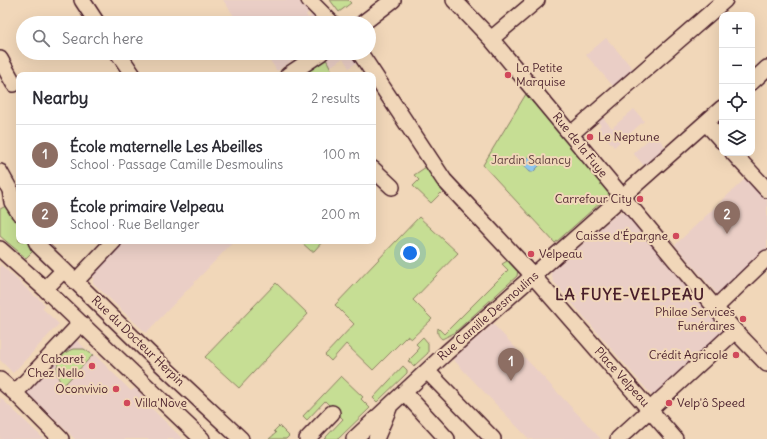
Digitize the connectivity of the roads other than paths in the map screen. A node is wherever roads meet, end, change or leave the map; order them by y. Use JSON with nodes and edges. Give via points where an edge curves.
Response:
{"nodes":[{"id":1,"x":82,"y":0,"type":"edge"},
{"id":2,"x":309,"y":0,"type":"edge"},
{"id":3,"x":393,"y":0,"type":"edge"},
{"id":4,"x":454,"y":0,"type":"edge"},
{"id":5,"x":537,"y":0,"type":"edge"},
{"id":6,"x":725,"y":0,"type":"edge"},
{"id":7,"x":93,"y":16,"type":"edge"},
{"id":8,"x":325,"y":16,"type":"edge"},
{"id":9,"x":372,"y":16,"type":"edge"},
{"id":10,"x":491,"y":39,"type":"junction"},
{"id":11,"x":0,"y":59,"type":"edge"},
{"id":12,"x":123,"y":60,"type":"edge"},
{"id":13,"x":310,"y":60,"type":"edge"},
{"id":14,"x":365,"y":60,"type":"edge"},
{"id":15,"x":767,"y":68,"type":"edge"},
{"id":16,"x":131,"y":72,"type":"edge"},
{"id":17,"x":292,"y":72,"type":"edge"},
{"id":18,"x":373,"y":72,"type":"edge"},
{"id":19,"x":376,"y":77,"type":"edge"},
{"id":20,"x":755,"y":79,"type":"edge"},
{"id":21,"x":14,"y":84,"type":"dead end"},
{"id":22,"x":719,"y":111,"type":"edge"},
{"id":23,"x":706,"y":123,"type":"junction"},
{"id":24,"x":572,"y":134,"type":"junction"},
{"id":25,"x":719,"y":138,"type":"edge"},
{"id":26,"x":736,"y":156,"type":"edge"},
{"id":27,"x":376,"y":171,"type":"edge"},
{"id":28,"x":0,"y":172,"type":"edge"},
{"id":29,"x":392,"y":187,"type":"dead end"},
{"id":30,"x":767,"y":190,"type":"edge"},
{"id":31,"x":10,"y":192,"type":"edge"},
{"id":32,"x":622,"y":197,"type":"junction"},
{"id":33,"x":16,"y":208,"type":"edge"},
{"id":34,"x":38,"y":244,"type":"edge"},
{"id":35,"x":111,"y":244,"type":"edge"},
{"id":36,"x":0,"y":248,"type":"edge"},
{"id":37,"x":767,"y":258,"type":"edge"},
{"id":38,"x":64,"y":270,"type":"junction"},
{"id":39,"x":533,"y":277,"type":"junction"},
{"id":40,"x":76,"y":281,"type":"junction"},
{"id":41,"x":45,"y":289,"type":"junction"},
{"id":42,"x":715,"y":308,"type":"junction"},
{"id":43,"x":81,"y":323,"type":"junction"},
{"id":44,"x":735,"y":331,"type":"junction"},
{"id":45,"x":150,"y":354,"type":"junction"},
{"id":46,"x":767,"y":364,"type":"edge"},
{"id":47,"x":428,"y":370,"type":"junction"},
{"id":48,"x":132,"y":372,"type":"junction"},
{"id":49,"x":0,"y":380,"type":"edge"},
{"id":50,"x":404,"y":392,"type":"junction"},
{"id":51,"x":15,"y":393,"type":"junction"},
{"id":52,"x":391,"y":404,"type":"junction"},
{"id":53,"x":650,"y":410,"type":"junction"},
{"id":54,"x":332,"y":413,"type":"dead end"},
{"id":55,"x":360,"y":437,"type":"edge"},
{"id":56,"x":61,"y":439,"type":"edge"},
{"id":57,"x":202,"y":439,"type":"edge"},
{"id":58,"x":241,"y":439,"type":"edge"},
{"id":59,"x":307,"y":439,"type":"edge"},
{"id":60,"x":376,"y":439,"type":"edge"},
{"id":61,"x":447,"y":439,"type":"edge"},
{"id":62,"x":493,"y":439,"type":"edge"},
{"id":63,"x":618,"y":439,"type":"edge"},
{"id":64,"x":675,"y":439,"type":"edge"}],
"edges":[{"from":1,"to":7,"type":"street"},
{"from":2,"to":8,"type":"street"},
{"from":3,"to":9,"type":"street"},
{"from":4,"to":10,"type":"street","name":"Rue de la Fuye"},
{"from":5,"to":10,"type":"street"},
{"from":6,"to":24,"type":"street"},
{"from":10,"to":24,"type":"street","name":"Rue de la Fuye"},
{"from":11,"to":21,"type":"street"},
{"from":12,"to":16,"type":"street"},
{"from":13,"to":17,"type":"street"},
{"from":14,"to":18,"type":"street","name":"Place Velpeau"},
{"from":15,"to":20,"type":"street"},
{"from":19,"to":39,"type":"street","name":"Place Velpeau","via":[[444,180]]},
{"from":22,"to":23,"type":"street","name":"Rue Camille Desmoulins"},
{"from":23,"to":25,"type":"street"},
{"from":23,"to":32,"type":"street","name":"Rue Camille Desmoulins"},
{"from":24,"to":32,"type":"street","name":"Rue de la Fuye","via":[[574,140]]},
{"from":26,"to":30,"type":"street"},
{"from":27,"to":29,"type":"street"},
{"from":28,"to":31,"type":"street"},
{"from":31,"to":33,"type":"street"},
{"from":32,"to":39,"type":"street","name":"Rue Camille Desmoulins"},
{"from":32,"to":42,"type":"street","name":"Rue de la Fuye"},
{"from":34,"to":38,"type":"street","name":"Rue du Docteur Herpin"},
{"from":35,"to":40,"type":"street"},
{"from":36,"to":41,"type":"street"},
{"from":37,"to":42,"type":"street"},
{"from":38,"to":40,"type":"street","name":"Rue du Docteur Herpin"},
{"from":38,"to":41,"type":"street"},
{"from":39,"to":47,"type":"street","name":"Rue Camille Desmoulins"},
{"from":39,"to":53,"type":"street","name":"Place Velpeau"},
{"from":40,"to":45,"type":"street","name":"Rue du Docteur Herpin"},
{"from":41,"to":43,"type":"street"},
{"from":42,"to":44,"type":"street","name":"Rue de la Fuye"},
{"from":43,"to":48,"type":"street"},
{"from":43,"to":51,"type":"street"},
{"from":44,"to":46,"type":"street","name":"Rue de la Fuye"},
{"from":44,"to":53,"type":"street","name":"Place Velpeau"},
{"from":45,"to":48,"type":"street"},
{"from":45,"to":58,"type":"street","name":"Rue du Docteur Herpin"},
{"from":47,"to":50,"type":"street","name":"Rue Camille Desmoulins"},
{"from":47,"to":62,"type":"street"},
{"from":48,"to":57,"type":"street"},
{"from":49,"to":51,"type":"street"},
{"from":50,"to":52,"type":"street","name":"Rue Camille Desmoulins"},
{"from":50,"to":61,"type":"street"},
{"from":51,"to":56,"type":"street"},
{"from":52,"to":55,"type":"street"},
{"from":52,"to":60,"type":"street","name":"Rue Camille Desmoulins"},
{"from":53,"to":63,"type":"street"},
{"from":53,"to":64,"type":"street"},
{"from":54,"to":59,"type":"street"}]}
